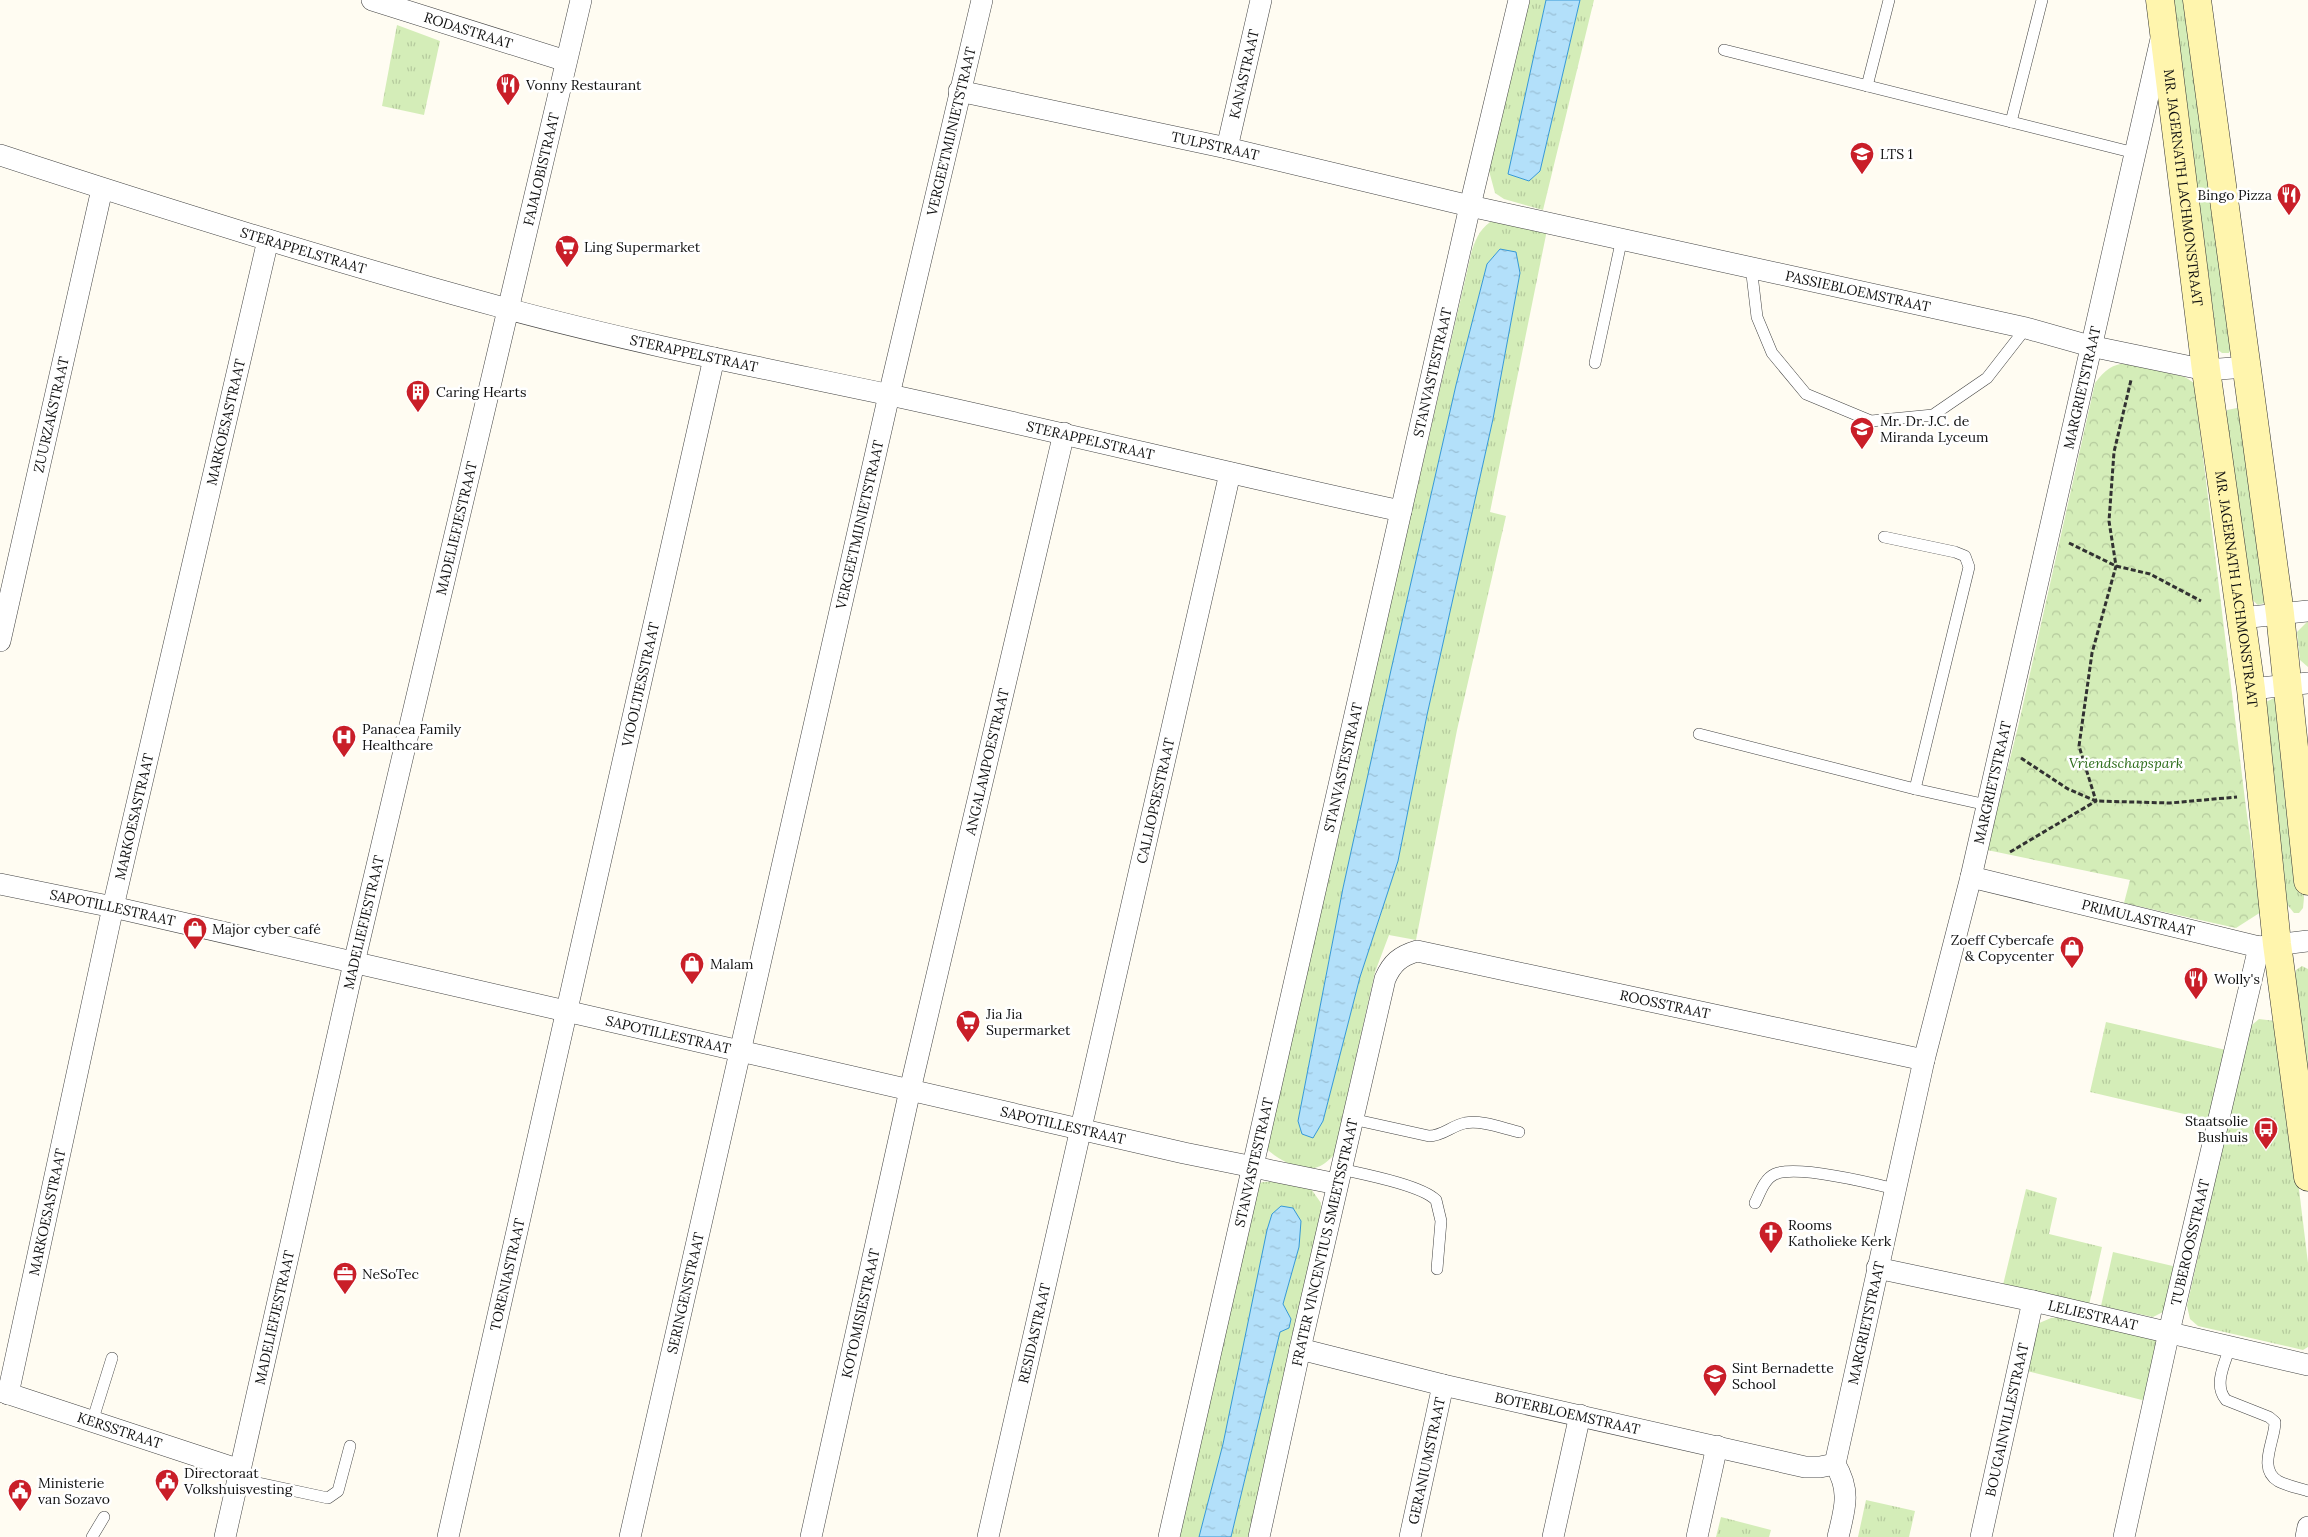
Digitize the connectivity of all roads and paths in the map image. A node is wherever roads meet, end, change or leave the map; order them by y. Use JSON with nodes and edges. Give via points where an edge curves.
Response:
{"nodes":[{"id":1,"x":372,"y":0,"type":"edge"},
{"id":2,"x":581,"y":0,"type":"edge"},
{"id":3,"x":982,"y":0,"type":"edge"},
{"id":4,"x":1261,"y":0,"type":"edge"},
{"id":5,"x":1519,"y":0,"type":"edge"},
{"id":6,"x":1889,"y":0,"type":"edge"},
{"id":7,"x":2042,"y":0,"type":"edge"},
{"id":8,"x":2160,"y":0,"type":"edge"},
{"id":9,"x":2197,"y":0,"type":"edge"},
{"id":10,"x":2164,"y":27,"type":"junction"},
{"id":11,"x":1724,"y":50,"type":"dead end"},
{"id":12,"x":566,"y":61,"type":"junction"},
{"id":13,"x":1867,"y":86,"type":"junction"},
{"id":14,"x":959,"y":92,"type":"junction"},
{"id":15,"x":2011,"y":122,"type":"junction"},
{"id":16,"x":1227,"y":148,"type":"junction"},
{"id":17,"x":2135,"y":153,"type":"junction"},
{"id":18,"x":0,"y":155,"type":"edge"},
{"id":19,"x":102,"y":189,"type":"junction"},
{"id":20,"x":1470,"y":206,"type":"junction"},
{"id":21,"x":1622,"y":238,"type":"junction"},
{"id":22,"x":268,"y":240,"type":"junction"},
{"id":23,"x":1751,"y":266,"type":"junction"},
{"id":24,"x":510,"y":310,"type":"junction"},
{"id":25,"x":2026,"y":328,"type":"junction"},
{"id":26,"x":2090,"y":346,"type":"junction"},
{"id":27,"x":714,"y":358,"type":"junction"},
{"id":28,"x":1596,"y":363,"type":"dead end"},
{"id":29,"x":2246,"y":366,"type":"junction"},
{"id":30,"x":2206,"y":370,"type":"junction"},
{"id":31,"x":2131,"y":380,"type":"dead end"},
{"id":32,"x":890,"y":395,"type":"junction"},
{"id":33,"x":1064,"y":433,"type":"junction"},
{"id":34,"x":1230,"y":473,"type":"junction"},
{"id":35,"x":1401,"y":511,"type":"junction"},
{"id":36,"x":1884,"y":537,"type":"dead end"},
{"id":37,"x":2066,"y":542,"type":"dead end"},
{"id":38,"x":2116,"y":566,"type":"junction"},
{"id":39,"x":2201,"y":601,"type":"dead end"},
{"id":40,"x":2308,"y":611,"type":"edge"},
{"id":41,"x":2280,"y":614,"type":"junction"},
{"id":42,"x":2241,"y":618,"type":"junction"},
{"id":43,"x":0,"y":641,"type":"edge"},
{"id":44,"x":2298,"y":684,"type":"edge"},
{"id":45,"x":2251,"y":689,"type":"junction"},
{"id":46,"x":1699,"y":734,"type":"dead end"},
{"id":47,"x":2001,"y":745,"type":"junction"},
{"id":48,"x":1915,"y":789,"type":"junction"},
{"id":49,"x":2262,"y":795,"type":"junction"},
{"id":50,"x":2096,"y":800,"type":"junction"},
{"id":51,"x":1988,"y":805,"type":"junction"},
{"id":52,"x":2010,"y":852,"type":"dead end"},
{"id":53,"x":1971,"y":877,"type":"junction"},
{"id":54,"x":2308,"y":881,"type":"edge"},
{"id":55,"x":0,"y":884,"type":"edge"},
{"id":56,"x":113,"y":908,"type":"junction"},
{"id":57,"x":2308,"y":940,"type":"edge"},
{"id":58,"x":2268,"y":945,"type":"junction"},
{"id":59,"x":1406,"y":954,"type":"joint"},
{"id":60,"x":354,"y":963,"type":"junction"},
{"id":61,"x":567,"y":1012,"type":"junction"},
{"id":62,"x":740,"y":1050,"type":"junction"},
{"id":63,"x":1924,"y":1060,"type":"junction"},
{"id":64,"x":910,"y":1090,"type":"junction"},
{"id":65,"x":1352,"y":1119,"type":"junction"},
{"id":66,"x":1080,"y":1129,"type":"junction"},
{"id":67,"x":1518,"y":1132,"type":"dead end"},
{"id":68,"x":1253,"y":1168,"type":"junction"},
{"id":69,"x":1339,"y":1177,"type":"junction"},
{"id":70,"x":2308,"y":1178,"type":"edge"},
{"id":71,"x":1895,"y":1189,"type":"junction"},
{"id":72,"x":1755,"y":1203,"type":"dead end"},
{"id":73,"x":1877,"y":1268,"type":"junction"},
{"id":74,"x":1437,"y":1269,"type":"dead end"},
{"id":75,"x":2033,"y":1302,"type":"junction"},
{"id":76,"x":2169,"y":1332,"type":"junction"},
{"id":77,"x":2230,"y":1347,"type":"junction"},
{"id":78,"x":1300,"y":1349,"type":"junction"},
{"id":79,"x":112,"y":1358,"type":"dead end"},
{"id":80,"x":2308,"y":1365,"type":"edge"},
{"id":81,"x":1443,"y":1384,"type":"junction"},
{"id":82,"x":4,"y":1393,"type":"edge"},
{"id":83,"x":1580,"y":1415,"type":"junction"},
{"id":84,"x":92,"y":1422,"type":"junction"},
{"id":85,"x":350,"y":1446,"type":"dead end"},
{"id":86,"x":1716,"y":1446,"type":"junction"},
{"id":87,"x":1835,"y":1464,"type":"junction"},
{"id":88,"x":239,"y":1475,"type":"junction"},
{"id":89,"x":2308,"y":1491,"type":"edge"},
{"id":90,"x":104,"y":1517,"type":"dead end"},
{"id":91,"x":2308,"y":1527,"type":"edge"},
{"id":92,"x":92,"y":1537,"type":"edge"},
{"id":93,"x":225,"y":1537,"type":"edge"},
{"id":94,"x":448,"y":1537,"type":"edge"},
{"id":95,"x":630,"y":1537,"type":"edge"},
{"id":96,"x":811,"y":1537,"type":"edge"},
{"id":97,"x":988,"y":1537,"type":"edge"},
{"id":98,"x":1169,"y":1537,"type":"edge"},
{"id":99,"x":1259,"y":1537,"type":"edge"},
{"id":100,"x":1410,"y":1537,"type":"edge"},
{"id":101,"x":1553,"y":1537,"type":"edge"},
{"id":102,"x":1696,"y":1537,"type":"edge"},
{"id":103,"x":1838,"y":1537,"type":"edge"},
{"id":104,"x":1981,"y":1537,"type":"edge"},
{"id":105,"x":2124,"y":1537,"type":"edge"},
{"id":106,"x":2306,"y":1537,"type":"edge"}],
"edges":[{"from":1,"to":12,"type":"street","name":"RODASTRAAT"},
{"from":2,"to":12,"type":"street","name":"FAJALOBISTRAAT"},
{"from":3,"to":14,"type":"street","name":"VERGEETMIJNIETSTRAAT"},
{"from":4,"to":16,"type":"street","name":"KANASTRAAT"},
{"from":5,"to":20,"type":"street","name":"STANVASTESTRAAT"},
{"from":6,"to":13,"type":"lane"},
{"from":7,"to":15,"type":"lane"},
{"from":8,"to":10,"type":"main road","name":"MR. JAGERNATH LACHMONSTRAAT"},
{"from":9,"to":29,"type":"main road"},
{"from":10,"to":17,"type":"street","name":"MARGRIETSTRAAT"},
{"from":10,"to":30,"type":"main road","name":"MR. JAGERNATH LACHMONSTRAAT"},
{"from":11,"to":13,"type":"lane"},
{"from":12,"to":24,"type":"street","name":"FAJALOBISTRAAT"},
{"from":13,"to":15,"type":"lane"},
{"from":14,"to":16,"type":"street","name":"TULPSTRAAT"},
{"from":14,"to":32,"type":"street","name":"VERGEETMIJNIETSTRAAT"},
{"from":15,"to":17,"type":"lane"},
{"from":16,"to":20,"type":"street","name":"TULPSTRAAT"},
{"from":17,"to":26,"type":"street","name":"MARGRIETSTRAAT"},
{"from":18,"to":19,"type":"street","name":"STERAPPELSTRAAT"},
{"from":19,"to":22,"type":"street","name":"STERAPPELSTRAAT"},
{"from":19,"to":43,"type":"street","name":"ZUURZAKSTRAAT"},
{"from":20,"to":21,"type":"street","name":"PASSIEBLOEMSTRAAT"},
{"from":20,"to":35,"type":"street","name":"STANVASTESTRAAT"},
{"from":21,"to":23,"type":"street","name":"PASSIEBLOEMSTRAAT"},
{"from":21,"to":28,"type":"lane"},
{"from":22,"to":24,"type":"street","name":"STERAPPELSTRAAT"},
{"from":22,"to":56,"type":"street","name":"MARKOESASTRAAT"},
{"from":23,"to":25,"type":"street","name":"PASSIEBLOEMSTRAAT"},
{"from":23,"to":25,"type":"lane","via":[[1757,317],[1772,353],[1806,394],[1871,421],[1933,415],[1987,378]]},
{"from":24,"to":27,"type":"street","name":"STERAPPELSTRAAT"},
{"from":24,"to":60,"type":"street","name":"MADELIEFJESTRAAT"},
{"from":25,"to":26,"type":"street","name":"PASSIEBLOEMSTRAAT"},
{"from":26,"to":30,"type":"street","name":"PASSIEBLOEMSTRAAT"},
{"from":26,"to":47,"type":"street","name":"MARGRIETSTRAAT"},
{"from":27,"to":32,"type":"street","name":"STERAPPELSTRAAT"},
{"from":27,"to":61,"type":"street","name":"VIOOLTJESSTRAAT"},
{"from":29,"to":30,"type":"street","name":"PASSIEBLOEMSTRAAT"},
{"from":29,"to":41,"type":"main road"},
{"from":30,"to":42,"type":"main road","name":"MR. JAGERNATH LACHMONSTRAAT"},
{"from":31,"to":38,"type":"path","via":[[2114,452],[2110,501],[2109,521]]},
{"from":32,"to":33,"type":"street","name":"STERAPPELSTRAAT"},
{"from":32,"to":62,"type":"street","name":"VERGEETMIJNIETSTRAAT"},
{"from":33,"to":34,"type":"street","name":"STERAPPELSTRAAT"},
{"from":33,"to":64,"type":"street","name":"ANGALAMPOESTRAAT"},
{"from":34,"to":35,"type":"street","name":"STERAPPELSTRAAT"},
{"from":34,"to":66,"type":"street","name":"CALLIOPSESTRAAT"},
{"from":35,"to":68,"type":"street","name":"STANVASTESTRAAT"},
{"from":36,"to":48,"type":"lane","via":[[1955,552],[1965,556],[1969,567]]},
{"from":37,"to":38,"type":"path"},
{"from":38,"to":39,"type":"path","via":[[2150,574]]},
{"from":38,"to":50,"type":"path","via":[[2092,653],[2080,746]]},
{"from":40,"to":41,"type":"street"},
{"from":41,"to":42,"type":"street"},
{"from":41,"to":44,"type":"main road"},
{"from":42,"to":45,"type":"main road","name":"MR. JAGERNATH LACHMONSTRAAT"},
{"from":44,"to":45,"type":"street"},
{"from":44,"to":54,"type":"main road"},
{"from":45,"to":49,"type":"main road","name":"MR. JAGERNATH LACHMONSTRAAT"},
{"from":46,"to":48,"type":"lane"},
{"from":47,"to":50,"type":"path","via":[[2068,789]]},
{"from":47,"to":51,"type":"street","name":"MARGRIETSTRAAT"},
{"from":48,"to":51,"type":"lane"},
{"from":49,"to":50,"type":"path","via":[[2170,803]]},
{"from":49,"to":58,"type":"main road","name":"MR. JAGERNATH LACHMONSTRAAT"},
{"from":50,"to":52,"type":"path"},
{"from":51,"to":53,"type":"street","name":"MARGRIETSTRAAT"},
{"from":53,"to":58,"type":"street","name":"PRIMULASTRAAT"},
{"from":53,"to":63,"type":"street","name":"MARGRIETSTRAAT"},
{"from":55,"to":56,"type":"street","name":"SAPOTILLESTRAAT"},
{"from":56,"to":60,"type":"street","name":"SAPOTILLESTRAAT"},
{"from":56,"to":82,"type":"street","name":"MARKOESASTRAAT"},
{"from":57,"to":58,"type":"street","name":"PRIMULASTRAAT"},
{"from":58,"to":70,"type":"main road","name":"MR. JAGERNATH LACHMONSTRAAT"},
{"from":58,"to":76,"type":"street","name":"TUBEROOSSTRAAT"},
{"from":59,"to":63,"type":"street","name":"ROOSSTRAAT","via":[[1416,951],[1438,955]]},
{"from":59,"to":65,"type":"street","name":"FRATER VINCENTIUS SMEETSSTRAAT","via":[[1396,960],[1385,979]]},
{"from":60,"to":61,"type":"street","name":"SAPOTILLESTRAAT"},
{"from":60,"to":88,"type":"street","name":"MADELIEFJESTRAAT"},
{"from":61,"to":62,"type":"street","name":"SAPOTILLESTRAAT"},
{"from":61,"to":94,"type":"street","name":"TORENIASTRAAT"},
{"from":62,"to":64,"type":"street","name":"SAPOTILLESTRAAT"},
{"from":62,"to":95,"type":"street","name":"SERINGENSTRAAT"},
{"from":63,"to":71,"type":"street","name":"MARGRIETSTRAAT"},
{"from":64,"to":66,"type":"street","name":"SAPOTILLESTRAAT"},
{"from":64,"to":96,"type":"street","name":"KOTOMISIESTRAAT"},
{"from":65,"to":67,"type":"lane","via":[[1429,1136],[1439,1136],[1463,1123],[1478,1122]]},
{"from":65,"to":69,"type":"street","name":"FRATER VINCENTIUS SMEETSSTRAAT"},
{"from":66,"to":68,"type":"street","name":"SAPOTILLESTRAAT"},
{"from":66,"to":97,"type":"street","name":"RESIDASTRAAT"},
{"from":68,"to":69,"type":"street","name":"SAPOTILLESTRAAT"},
{"from":68,"to":98,"type":"street","name":"STANVASTESTRAAT"},
{"from":69,"to":74,"type":"lane","via":[[1378,1177],[1426,1193],[1436,1200],[1441,1221]]},
{"from":69,"to":78,"type":"street","name":"FRATER VINCENTIUS SMEETSSTRAAT"},
{"from":71,"to":72,"type":"lane","via":[[1867,1182],[1784,1172],[1767,1180]]},
{"from":71,"to":73,"type":"street","name":"MARGRIETSTRAAT"},
{"from":73,"to":75,"type":"street","name":"LELIESTRAAT"},
{"from":73,"to":87,"type":"street","name":"MARGRIETSTRAAT"},
{"from":75,"to":76,"type":"street","name":"LELIESTRAAT"},
{"from":75,"to":104,"type":"street","name":"BOUGAINVILLESTRAAT"},
{"from":76,"to":77,"type":"street","name":"LELIESTRAAT"},
{"from":76,"to":105,"type":"street","name":"TUBEROOSSTRAAT"},
{"from":77,"to":80,"type":"street","name":"LELIESTRAAT"},
{"from":77,"to":89,"type":"lane","via":[[2221,1378],[2222,1395],[2226,1400],[2275,1422],[2267,1464],[2269,1471],[2278,1480]]},
{"from":78,"to":81,"type":"street","name":"BOTERBLOEMSTRAAT"},
{"from":78,"to":99,"type":"street","name":"FRATER VINCENTIUS SMEETSSTRAAT"},
{"from":79,"to":84,"type":"lane"},
{"from":81,"to":83,"type":"street","name":"BOTERBLOEMSTRAAT"},
{"from":81,"to":100,"type":"street","name":"GERANIUMSTRAAT"},
{"from":82,"to":84,"type":"street","name":"KERSSTRAAT"},
{"from":83,"to":86,"type":"street","name":"BOTERBLOEMSTRAAT"},
{"from":83,"to":101,"type":"street"},
{"from":84,"to":88,"type":"street","name":"KERSSTRAAT"},
{"from":85,"to":88,"type":"lane","via":[[338,1491],[328,1498]]},
{"from":86,"to":87,"type":"street","name":"BOTERBLOEMSTRAAT","via":[[1805,1467]]},
{"from":86,"to":102,"type":"street"},
{"from":87,"to":103,"type":"street","via":[[1844,1479],[1846,1499]]},
{"from":88,"to":93,"type":"street","name":"MADELIEFJESTRAAT"},
{"from":90,"to":92,"type":"lane"},
{"from":91,"to":106,"type":"street"}]}
